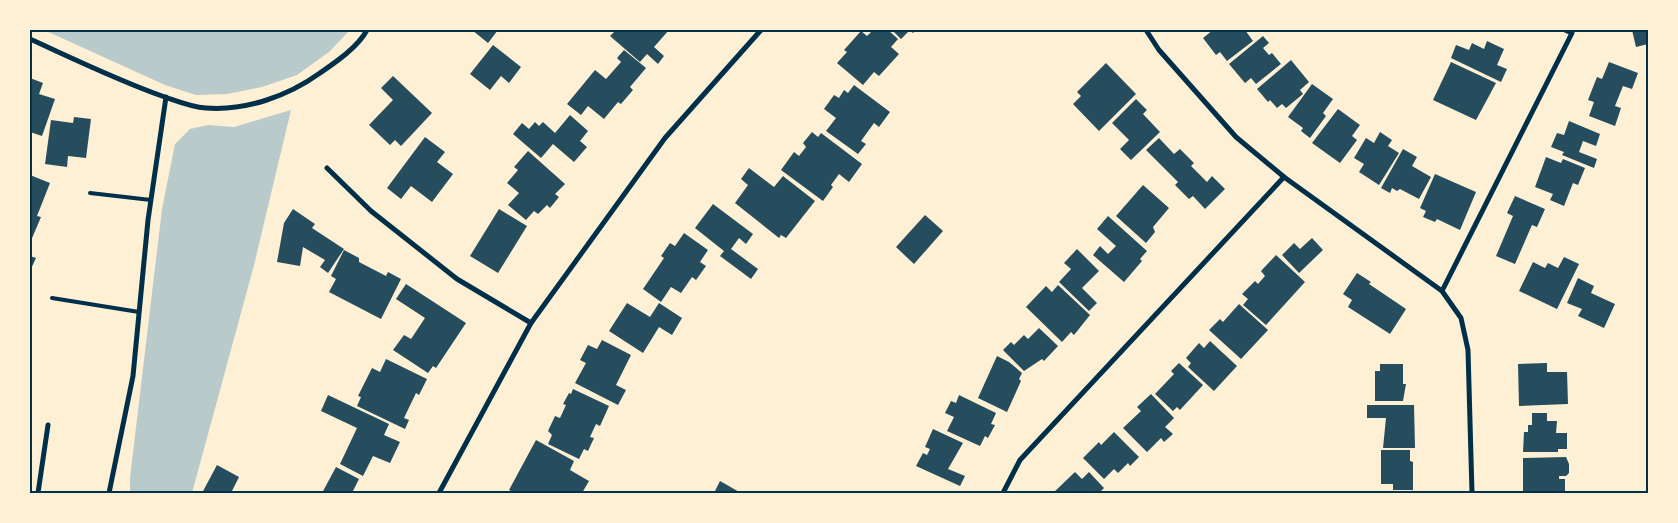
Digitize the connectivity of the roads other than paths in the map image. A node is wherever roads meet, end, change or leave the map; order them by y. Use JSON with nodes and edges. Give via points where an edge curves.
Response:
{"nodes":[{"id":1,"x":367,"y":30,"type":"edge"},
{"id":2,"x":761,"y":30,"type":"edge"},
{"id":3,"x":1146,"y":30,"type":"edge"},
{"id":4,"x":1565,"y":30,"type":"edge"},
{"id":5,"x":30,"y":39,"type":"edge"},
{"id":6,"x":166,"y":97,"type":"junction"},
{"id":7,"x":327,"y":168,"type":"dead end"},
{"id":8,"x":1284,"y":177,"type":"junction"},
{"id":9,"x":90,"y":193,"type":"dead end"},
{"id":10,"x":150,"y":200,"type":"junction"},
{"id":11,"x":1442,"y":291,"type":"junction"},
{"id":12,"x":52,"y":298,"type":"dead end"},
{"id":13,"x":139,"y":312,"type":"junction"},
{"id":14,"x":531,"y":324,"type":"junction"},
{"id":15,"x":48,"y":425,"type":"dead end"},
{"id":16,"x":38,"y":493,"type":"edge"},
{"id":17,"x":109,"y":493,"type":"edge"},
{"id":18,"x":439,"y":493,"type":"edge"},
{"id":19,"x":1003,"y":493,"type":"edge"},
{"id":20,"x":1472,"y":493,"type":"edge"}],
"edges":[{"from":1,"to":6,"type":"street","via":[[338,61],[302,86],[270,99],[206,108],[182,104]]},
{"from":2,"to":14,"type":"street","via":[[665,138]]},
{"from":3,"to":8,"type":"street","via":[[1159,50],[1236,137]]},
{"from":4,"to":11,"type":"street","via":[[1572,33]]},
{"from":5,"to":6,"type":"street","via":[[130,85]]},
{"from":6,"to":10,"type":"street"},
{"from":7,"to":14,"type":"street","via":[[372,211],[457,279]]},
{"from":8,"to":11,"type":"street"},
{"from":8,"to":19,"type":"street","via":[[1020,460]]},
{"from":9,"to":10,"type":"lane"},
{"from":10,"to":13,"type":"street"},
{"from":11,"to":20,"type":"street","via":[[1460,318],[1468,350]]},
{"from":12,"to":13,"type":"lane"},
{"from":13,"to":17,"type":"street","via":[[133,376]]},
{"from":14,"to":18,"type":"street"},
{"from":15,"to":16,"type":"street"}]}
